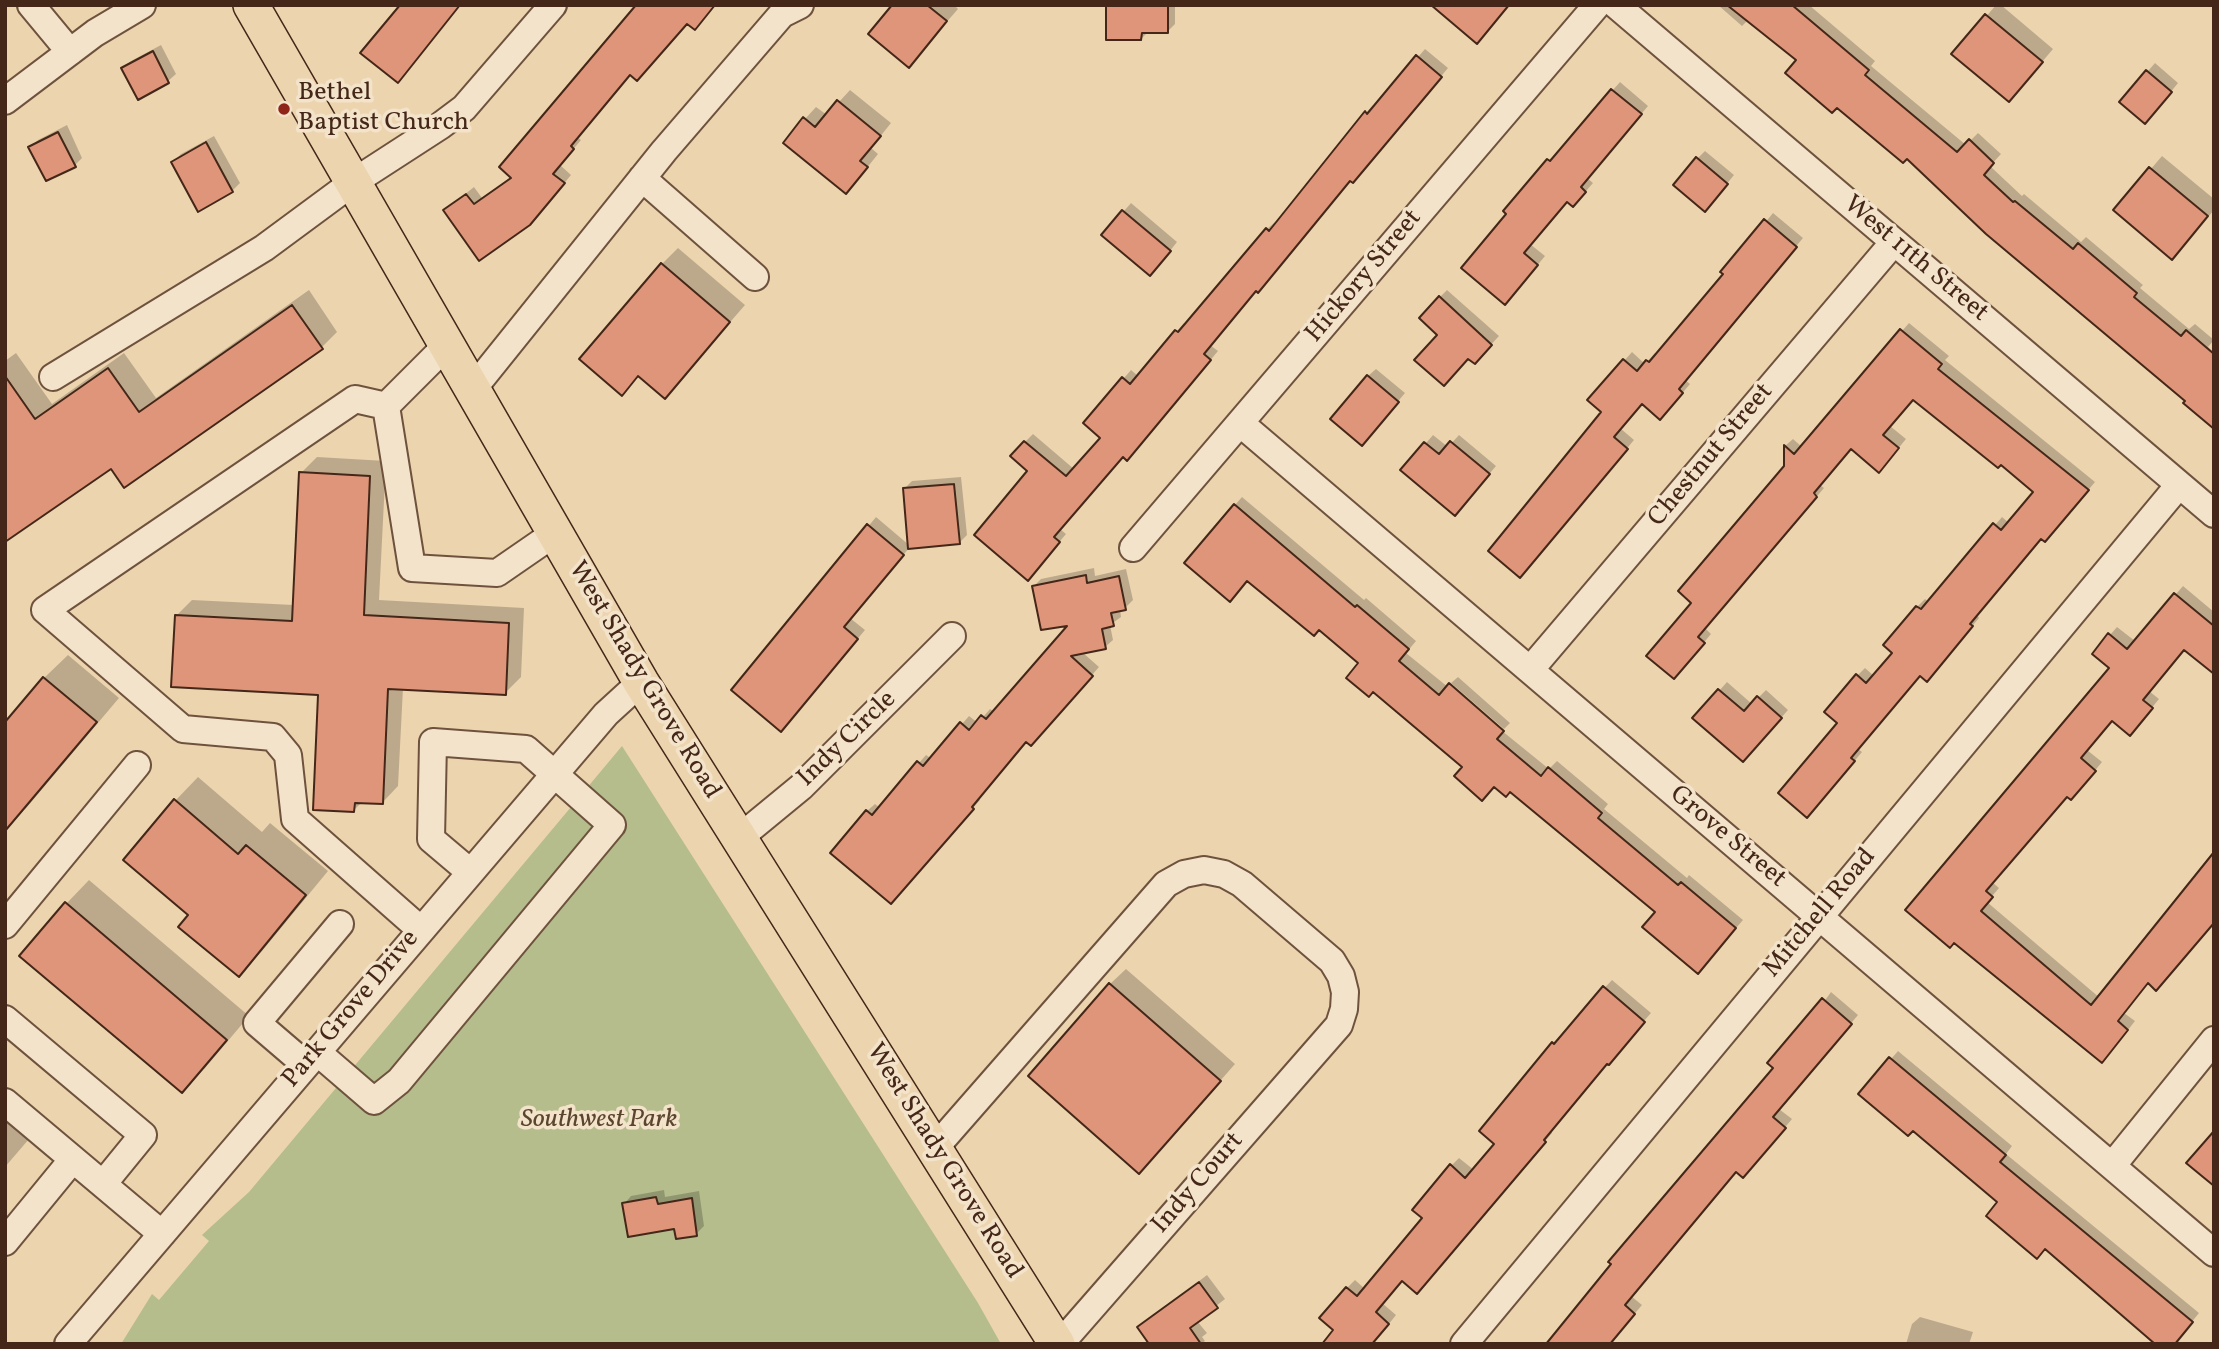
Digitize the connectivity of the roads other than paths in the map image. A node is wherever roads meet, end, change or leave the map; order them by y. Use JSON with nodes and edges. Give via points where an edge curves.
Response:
{"nodes":[{"id":1,"x":31,"y":5,"type":"edge"},
{"id":2,"x":142,"y":5,"type":"edge"},
{"id":3,"x":251,"y":5,"type":"edge"},
{"id":4,"x":553,"y":5,"type":"edge"},
{"id":5,"x":800,"y":5,"type":"edge"},
{"id":6,"x":1597,"y":5,"type":"edge"},
{"id":7,"x":1616,"y":5,"type":"edge"},
{"id":8,"x":70,"y":52,"type":"junction"},
{"id":9,"x":5,"y":101,"type":"edge"},
{"id":10,"x":642,"y":178,"type":"junction"},
{"id":11,"x":352,"y":183,"type":"junction"},
{"id":12,"x":1894,"y":243,"type":"junction"},
{"id":13,"x":755,"y":277,"type":"dead end"},
{"id":14,"x":446,"y":346,"type":"junction"},
{"id":15,"x":53,"y":377,"type":"dead end"},
{"id":16,"x":472,"y":390,"type":"junction"},
{"id":17,"x":386,"y":407,"type":"junction"},
{"id":18,"x":1240,"y":423,"type":"junction"},
{"id":19,"x":2179,"y":485,"type":"junction"},
{"id":20,"x":2214,"y":514,"type":"edge"},
{"id":21,"x":555,"y":533,"type":"junction"},
{"id":22,"x":1133,"y":548,"type":"dead end"},
{"id":23,"x":952,"y":636,"type":"dead end"},
{"id":24,"x":1530,"y":670,"type":"junction"},
{"id":25,"x":640,"y":682,"type":"junction"},
{"id":26,"x":137,"y":765,"type":"dead end"},
{"id":27,"x":554,"y":774,"type":"junction"},
{"id":28,"x":738,"y":838,"type":"junction"},
{"id":29,"x":470,"y":872,"type":"junction"},
{"id":30,"x":9,"y":912,"type":"edge"},
{"id":31,"x":1819,"y":917,"type":"junction"},
{"id":32,"x":340,"y":924,"type":"dead end"},
{"id":33,"x":421,"y":930,"type":"junction"},
{"id":34,"x":5,"y":1019,"type":"edge"},
{"id":35,"x":2214,"y":1041,"type":"edge"},
{"id":36,"x":311,"y":1059,"type":"junction"},
{"id":37,"x":5,"y":1102,"type":"edge"},
{"id":38,"x":934,"y":1149,"type":"junction"},
{"id":39,"x":73,"y":1159,"type":"junction"},
{"id":40,"x":2112,"y":1166,"type":"junction"},
{"id":41,"x":103,"y":1184,"type":"junction"},
{"id":42,"x":162,"y":1234,"type":"junction"},
{"id":43,"x":5,"y":1242,"type":"edge"},
{"id":44,"x":2214,"y":1253,"type":"edge"},
{"id":45,"x":68,"y":1344,"type":"edge"},
{"id":46,"x":1058,"y":1344,"type":"edge"},
{"id":47,"x":1464,"y":1344,"type":"edge"}],
"edges":[{"from":1,"to":8,"type":"street"},
{"from":2,"to":8,"type":"street"},
{"from":3,"to":11,"type":"main road","name":"West Shady Grove Road"},
{"from":4,"to":11,"type":"street","via":[[464,107]]},
{"from":5,"to":10,"type":"street","via":[[782,14]]},
{"from":6,"to":18,"type":"street","name":"Hickory Street"},
{"from":7,"to":12,"type":"street","name":"West 11th Street"},
{"from":8,"to":9,"type":"street"},
{"from":10,"to":13,"type":"street"},
{"from":10,"to":16,"type":"street"},
{"from":11,"to":14,"type":"main road","name":"West Shady Grove Road"},
{"from":11,"to":15,"type":"street","via":[[264,248]]},
{"from":12,"to":19,"type":"street","name":"West 11th Street"},
{"from":12,"to":24,"type":"street","name":"Chestnut Street"},
{"from":14,"to":16,"type":"main road","name":"West Shady Grove Road"},
{"from":14,"to":17,"type":"street"},
{"from":16,"to":21,"type":"main road","name":"West Shady Grove Road"},
{"from":17,"to":21,"type":"street","via":[[412,568],[497,573]]},
{"from":17,"to":33,"type":"street","via":[[355,399],[45,610],[183,729],[273,737],[288,755],[295,819]]},
{"from":18,"to":22,"type":"street","name":"Hickory Street"},
{"from":18,"to":24,"type":"street","name":"Grove Street"},
{"from":19,"to":20,"type":"street","name":"West 11th Street"},
{"from":19,"to":31,"type":"street","name":"Mitchell Road"},
{"from":21,"to":25,"type":"main road","name":"West Shady Grove Road"},
{"from":23,"to":28,"type":"street","name":"Indy Circle","via":[[801,788]]},
{"from":24,"to":31,"type":"street","name":"Grove Street"},
{"from":25,"to":27,"type":"street","name":"Park Grove Drive"},
{"from":25,"to":28,"type":"main road","name":"West Shady Grove Road"},
{"from":26,"to":30,"type":"street"},
{"from":27,"to":29,"type":"street","name":"Park Grove Drive"},
{"from":27,"to":29,"type":"street","via":[[526,749],[433,742],[431,839]]},
{"from":27,"to":36,"type":"street","via":[[612,825],[399,1081],[374,1101]]},
{"from":28,"to":38,"type":"main road","name":"West Shady Grove Road"},
{"from":29,"to":33,"type":"street","name":"Park Grove Drive"},
{"from":31,"to":40,"type":"street","name":"Grove Street"},
{"from":31,"to":47,"type":"street","name":"Mitchell Road"},
{"from":32,"to":36,"type":"street","via":[[257,1023]]},
{"from":33,"to":36,"type":"street","name":"Park Grove Drive"},
{"from":34,"to":41,"type":"street","via":[[144,1135]]},
{"from":35,"to":40,"type":"street"},
{"from":36,"to":42,"type":"street","name":"Park Grove Drive"},
{"from":37,"to":39,"type":"street"},
{"from":38,"to":46,"type":"main road","name":"West Shady Grove Road"},
{"from":38,"to":46,"type":"street","name":"Indy Court","via":[[1166,884],[1184,874],[1204,870],[1242,884],[1332,961],[1345,992],[1339,1025]]},
{"from":39,"to":41,"type":"street"},
{"from":39,"to":43,"type":"street"},
{"from":40,"to":44,"type":"street","name":"Grove Street"},
{"from":41,"to":42,"type":"street"},
{"from":42,"to":45,"type":"street","name":"Park Grove Drive"}]}
